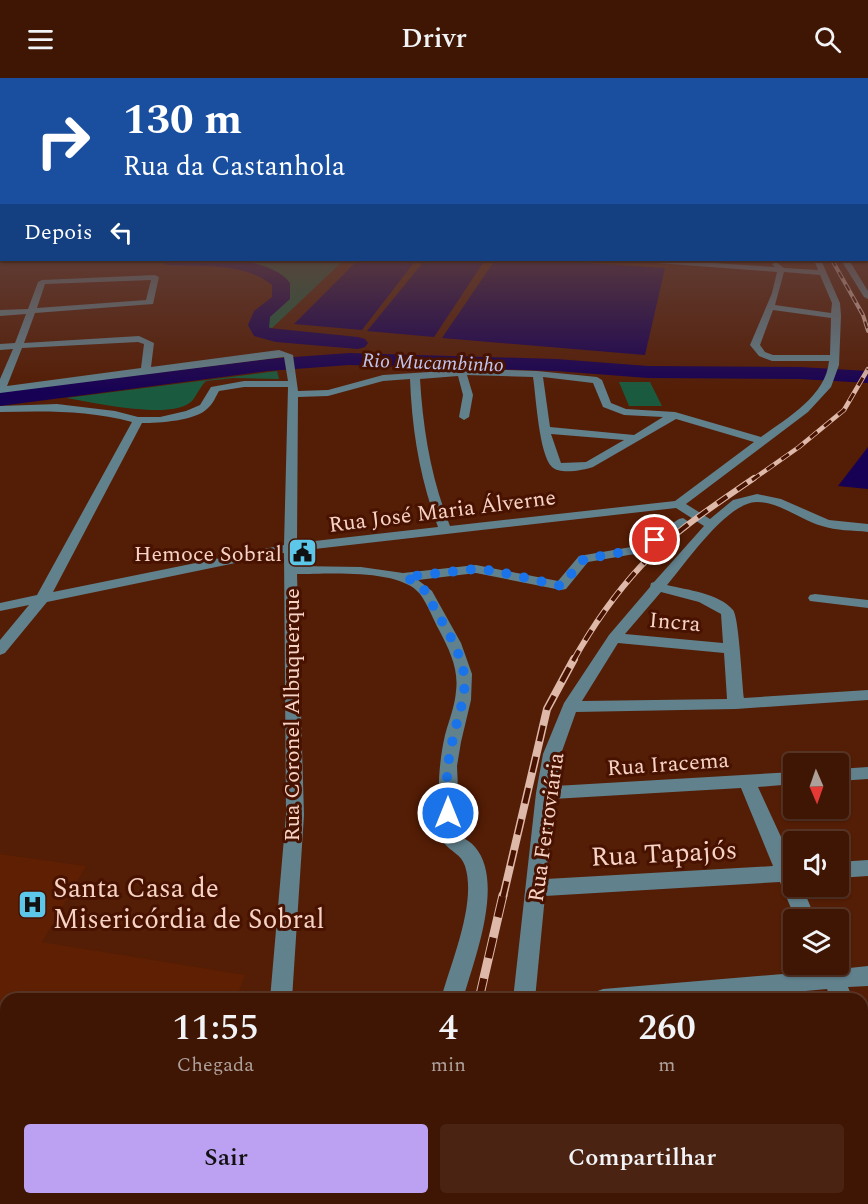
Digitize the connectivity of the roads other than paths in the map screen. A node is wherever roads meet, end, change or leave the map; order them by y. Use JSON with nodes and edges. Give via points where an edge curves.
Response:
{"nodes":[{"id":1,"x":40,"y":288,"type":"edge"},
{"id":2,"x":153,"y":288,"type":"edge"},
{"id":3,"x":777,"y":288,"type":"edge"},
{"id":4,"x":830,"y":288,"type":"edge"},
{"id":5,"x":768,"y":307,"type":"junction"},
{"id":6,"x":32,"y":311,"type":"junction"},
{"id":7,"x":0,"y":313,"type":"edge"},
{"id":8,"x":837,"y":316,"type":"junction"},
{"id":9,"x":20,"y":346,"type":"junction"},
{"id":10,"x":0,"y":348,"type":"edge"},
{"id":11,"x":834,"y":361,"type":"junction"},
{"id":12,"x":146,"y":371,"type":"junction"},
{"id":13,"x":462,"y":374,"type":"junction"},
{"id":14,"x":537,"y":374,"type":"junction"},
{"id":15,"x":416,"y":376,"type":"junction"},
{"id":16,"x":292,"y":389,"type":"junction"},
{"id":17,"x":0,"y":390,"type":"edge"},
{"id":18,"x":0,"y":409,"type":"edge"},
{"id":19,"x":675,"y":415,"type":"junction"},
{"id":20,"x":464,"y":417,"type":"dead end"},
{"id":21,"x":138,"y":420,"type":"junction"},
{"id":22,"x":546,"y":430,"type":"junction"},
{"id":23,"x":636,"y":438,"type":"junction"},
{"id":24,"x":764,"y":441,"type":"junction"},
{"id":25,"x":678,"y":504,"type":"junction"},
{"id":26,"x":683,"y":522,"type":"dead end"},
{"id":27,"x":711,"y":525,"type":"junction"},
{"id":28,"x":868,"y":528,"type":"edge"},
{"id":29,"x":446,"y":531,"type":"junction"},
{"id":30,"x":291,"y":548,"type":"junction"},
{"id":31,"x":291,"y":570,"type":"junction"},
{"id":32,"x":405,"y":577,"type":"junction"},
{"id":33,"x":656,"y":586,"type":"junction"},
{"id":34,"x":814,"y":598,"type":"dead end"},
{"id":35,"x":42,"y":599,"type":"junction"},
{"id":36,"x":868,"y":603,"type":"edge"},
{"id":37,"x":0,"y":607,"type":"edge"},
{"id":38,"x":614,"y":638,"type":"junction"},
{"id":39,"x":733,"y":649,"type":"junction"},
{"id":40,"x":0,"y":650,"type":"edge"},
{"id":41,"x":868,"y":695,"type":"edge"},
{"id":42,"x":736,"y":704,"type":"junction"},
{"id":43,"x":570,"y":707,"type":"junction"},
{"id":44,"x":868,"y":773,"type":"edge"},
{"id":45,"x":849,"y":774,"type":"edge"},
{"id":46,"x":783,"y":779,"type":"edge"},
{"id":47,"x":747,"y":781,"type":"junction"},
{"id":48,"x":545,"y":794,"type":"junction"},
{"id":49,"x":783,"y":858,"type":"edge"},
{"id":50,"x":868,"y":868,"type":"edge"},
{"id":51,"x":849,"y":869,"type":"edge"},
{"id":52,"x":783,"y":873,"type":"edge"},
{"id":53,"x":537,"y":888,"type":"junction"},
{"id":54,"x":849,"y":974,"type":"edge"},
{"id":55,"x":805,"y":975,"type":"edge"},
{"id":56,"x":831,"y":975,"type":"edge"},
{"id":57,"x":868,"y":976,"type":"edge"},
{"id":58,"x":281,"y":993,"type":"edge"},
{"id":59,"x":454,"y":993,"type":"edge"},
{"id":60,"x":525,"y":993,"type":"edge"},
{"id":61,"x":653,"y":993,"type":"edge"},
{"id":62,"x":839,"y":993,"type":"edge"}],
"edges":[{"from":1,"to":6,"type":"street"},
{"from":2,"to":6,"type":"street","via":[[150,302]]},
{"from":3,"to":5,"type":"street"},
{"from":4,"to":8,"type":"street"},
{"from":5,"to":8,"type":"street"},
{"from":5,"to":11,"type":"street","via":[[755,345],[762,354]]},
{"from":6,"to":7,"type":"street"},
{"from":6,"to":9,"type":"street"},
{"from":8,"to":11,"type":"street"},
{"from":9,"to":10,"type":"street"},
{"from":9,"to":12,"type":"street","via":[[139,339],[149,343]]},
{"from":9,"to":17,"type":"street"},
{"from":11,"to":24,"type":"street","via":[[826,387],[815,401]]},
{"from":12,"to":16,"type":"street","name":"Rua Coronel Albuquerque","via":[[279,353],[288,361]]},
{"from":12,"to":17,"type":"street"},
{"from":13,"to":14,"type":"street"},
{"from":13,"to":15,"type":"street"},
{"from":13,"to":20,"type":"street","via":[[468,395]]},
{"from":14,"to":19,"type":"street","via":[[597,380],[606,405],[624,412]]},
{"from":14,"to":22,"type":"street"},
{"from":15,"to":16,"type":"street","via":[[375,379],[328,393]]},
{"from":15,"to":29,"type":"street","via":[[423,465]]},
{"from":16,"to":21,"type":"street","via":[[248,383],[223,386],[215,388],[204,407],[195,412],[160,420]]},
{"from":16,"to":30,"type":"street","name":"Rua Coronel Albuquerque"},
{"from":18,"to":21,"type":"street","via":[[57,407]]},
{"from":19,"to":23,"type":"street"},
{"from":19,"to":24,"type":"street"},
{"from":21,"to":35,"type":"street"},
{"from":22,"to":23,"type":"street"},
{"from":22,"to":23,"type":"street","via":[[553,461],[557,466],[567,467],[589,465]]},
{"from":24,"to":25,"type":"street"},
{"from":25,"to":27,"type":"street"},
{"from":25,"to":29,"type":"street","name":"Rua José Maria Álverne"},
{"from":26,"to":32,"type":"street","via":[[641,549],[584,559],[561,586],[476,569]]},
{"from":27,"to":28,"type":"street","name":"Rua Ferroviária","via":[[737,503],[757,498],[777,502],[827,524]]},
{"from":27,"to":33,"type":"street","name":"Rua Ferroviária"},
{"from":29,"to":30,"type":"street","name":"Rua José Maria Álverne"},
{"from":30,"to":31,"type":"street","name":"Rua Coronel Albuquerque"},
{"from":30,"to":35,"type":"street","name":"Rua José Maria Álverne"},
{"from":31,"to":32,"type":"street"},
{"from":31,"to":58,"type":"street","name":"Rua Coronel Albuquerque","via":[[295,815]]},
{"from":32,"to":59,"type":"street","via":[[425,591],[460,658],[464,674],[465,691],[452,742],[446,800],[451,839],[469,853],[478,886]]},
{"from":33,"to":38,"type":"street","name":"Rua Ferroviária"},
{"from":33,"to":39,"type":"street","via":[[721,606],[728,613]]},
{"from":34,"to":36,"type":"street"},
{"from":35,"to":37,"type":"street","name":"Rua José Maria Álverne"},
{"from":35,"to":40,"type":"street"},
{"from":38,"to":39,"type":"street","name":"Incra"},
{"from":38,"to":43,"type":"street","name":"Rua Ferroviária"},
{"from":39,"to":42,"type":"street"},
{"from":41,"to":42,"type":"street"},
{"from":42,"to":43,"type":"street"},
{"from":43,"to":48,"type":"street","name":"Rua Ferroviária","via":[[552,754]]},
{"from":44,"to":45,"type":"street"},
{"from":46,"to":47,"type":"street","name":"Rua Iracema"},
{"from":47,"to":48,"type":"street","name":"Rua Iracema"},
{"from":47,"to":49,"type":"street"},
{"from":48,"to":53,"type":"street","name":"Rua Ferroviária"},
{"from":50,"to":51,"type":"street"},
{"from":52,"to":53,"type":"street","name":"Rua Tapajós"},
{"from":53,"to":60,"type":"street","name":"Rua Ferroviária"},
{"from":54,"to":57,"type":"street"},
{"from":55,"to":61,"type":"street"},
{"from":56,"to":62,"type":"street"}]}
